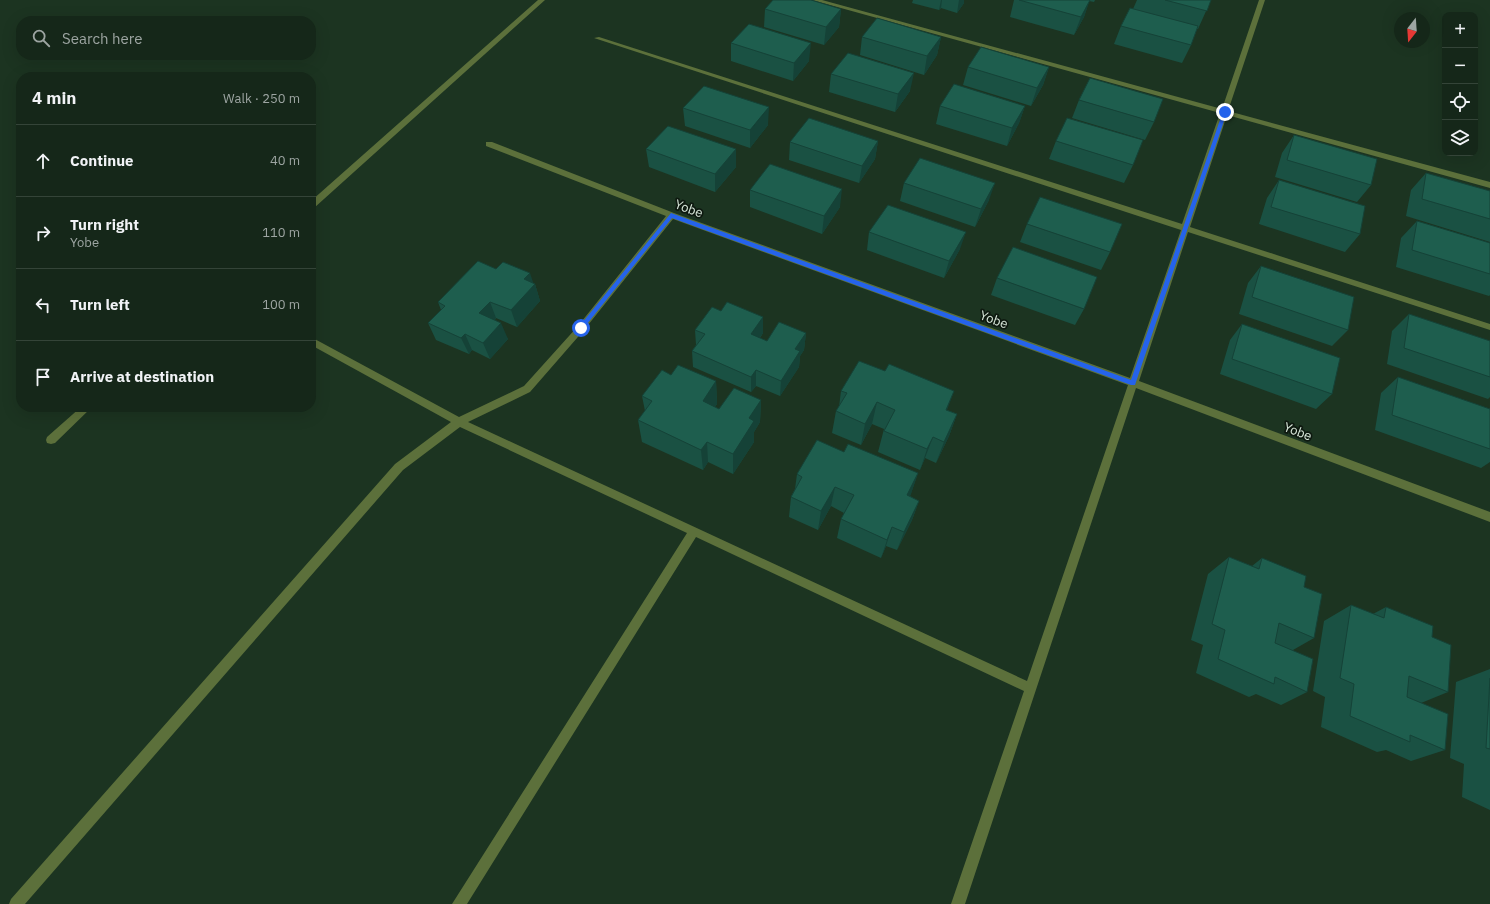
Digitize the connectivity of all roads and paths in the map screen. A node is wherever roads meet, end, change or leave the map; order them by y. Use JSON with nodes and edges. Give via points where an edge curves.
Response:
{"nodes":[{"id":1,"x":542,"y":0,"type":"edge"},
{"id":2,"x":815,"y":0,"type":"edge"},
{"id":3,"x":1259,"y":1,"type":"edge"},
{"id":4,"x":597,"y":38,"type":"dead end"},
{"id":5,"x":1225,"y":112,"type":"junction"},
{"id":6,"x":489,"y":144,"type":"dead end"},
{"id":7,"x":1490,"y":185,"type":"edge"},
{"id":8,"x":316,"y":202,"type":"edge"},
{"id":9,"x":671,"y":215,"type":"junction"},
{"id":10,"x":1185,"y":230,"type":"junction"},
{"id":11,"x":1490,"y":327,"type":"edge"},
{"id":12,"x":316,"y":344,"type":"edge"},
{"id":13,"x":1133,"y":383,"type":"junction"},
{"id":14,"x":82,"y":412,"type":"edge"},
{"id":15,"x":459,"y":422,"type":"junction"},
{"id":16,"x":51,"y":440,"type":"dead end"},
{"id":17,"x":1490,"y":517,"type":"edge"},
{"id":18,"x":694,"y":531,"type":"junction"},
{"id":19,"x":1030,"y":688,"type":"junction"},
{"id":20,"x":16,"y":904,"type":"edge"},
{"id":21,"x":459,"y":904,"type":"edge"},
{"id":22,"x":958,"y":904,"type":"edge"}],
"edges":[{"from":1,"to":8,"type":"street"},
{"from":2,"to":5,"type":"street"},
{"from":3,"to":5,"type":"street"},
{"from":4,"to":10,"type":"street"},
{"from":5,"to":7,"type":"street"},
{"from":5,"to":10,"type":"street"},
{"from":6,"to":9,"type":"street","name":"Yobe"},
{"from":9,"to":13,"type":"street","name":"Yobe"},
{"from":9,"to":15,"type":"street","via":[[581,328],[528,389]]},
{"from":10,"to":11,"type":"street"},
{"from":10,"to":13,"type":"street"},
{"from":12,"to":15,"type":"street"},
{"from":13,"to":17,"type":"street","name":"Yobe"},
{"from":13,"to":19,"type":"street"},
{"from":14,"to":16,"type":"street"},
{"from":15,"to":18,"type":"street"},
{"from":15,"to":20,"type":"street","via":[[399,467]]},
{"from":18,"to":19,"type":"street"},
{"from":18,"to":21,"type":"street"},
{"from":19,"to":22,"type":"street"}]}
